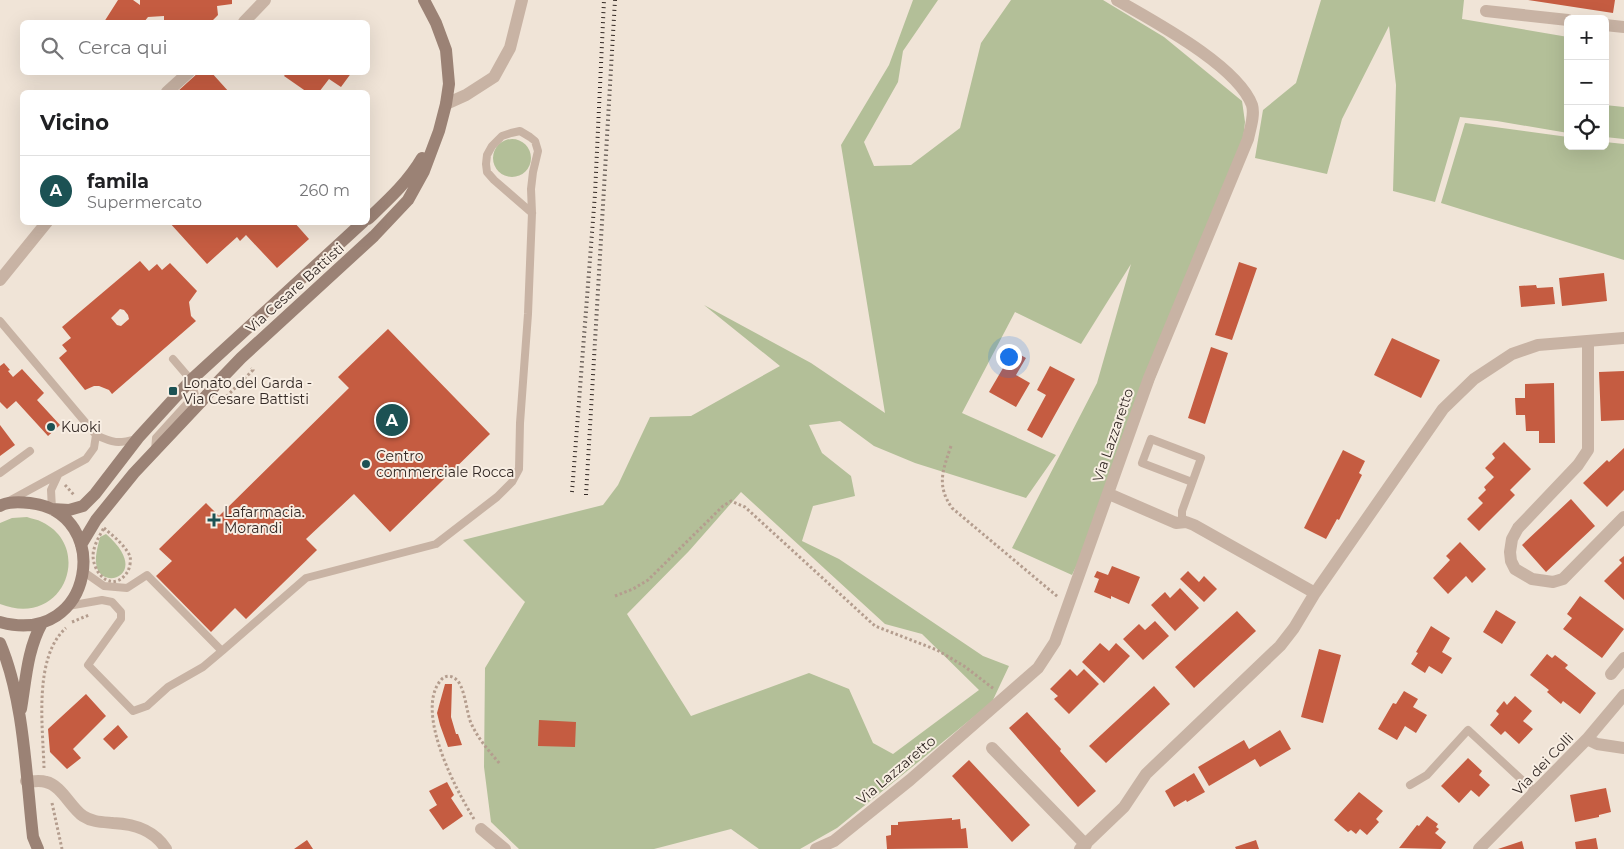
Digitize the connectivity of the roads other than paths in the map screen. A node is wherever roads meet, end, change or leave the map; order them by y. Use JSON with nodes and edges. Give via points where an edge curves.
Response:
{"nodes":[{"id":1,"x":265,"y":0,"type":"edge"},
{"id":2,"x":424,"y":0,"type":"edge"},
{"id":3,"x":522,"y":0,"type":"edge"},
{"id":4,"x":1117,"y":0,"type":"edge"},
{"id":5,"x":1486,"y":11,"type":"dead end"},
{"id":6,"x":246,"y":20,"type":"edge"},
{"id":7,"x":1564,"y":20,"type":"edge"},
{"id":8,"x":1609,"y":25,"type":"edge"},
{"id":9,"x":1624,"y":27,"type":"edge"},
{"id":10,"x":187,"y":75,"type":"edge"},
{"id":11,"x":169,"y":90,"type":"edge"},
{"id":12,"x":446,"y":104,"type":"junction"},
{"id":13,"x":439,"y":131,"type":"junction"},
{"id":14,"x":532,"y":213,"type":"junction"},
{"id":15,"x":370,"y":217,"type":"edge"},
{"id":16,"x":44,"y":225,"type":"edge"},
{"id":17,"x":360,"y":225,"type":"edge"},
{"id":18,"x":0,"y":280,"type":"edge"},
{"id":19,"x":0,"y":321,"type":"edge"},
{"id":20,"x":1624,"y":338,"type":"edge"},
{"id":21,"x":1588,"y":341,"type":"junction"},
{"id":22,"x":172,"y":359,"type":"dead end"},
{"id":23,"x":191,"y":380,"type":"junction"},
{"id":24,"x":96,"y":435,"type":"junction"},
{"id":25,"x":138,"y":438,"type":"junction"},
{"id":26,"x":30,"y":451,"type":"dead end"},
{"id":27,"x":155,"y":451,"type":"junction"},
{"id":28,"x":0,"y":473,"type":"edge"},
{"id":29,"x":58,"y":475,"type":"junction"},
{"id":30,"x":1192,"y":482,"type":"junction"},
{"id":31,"x":1109,"y":494,"type":"junction"},
{"id":32,"x":1,"y":504,"type":"edge"},
{"id":33,"x":52,"y":509,"type":"junction"},
{"id":34,"x":1624,"y":517,"type":"edge"},
{"id":35,"x":1186,"y":522,"type":"junction"},
{"id":36,"x":81,"y":545,"type":"junction"},
{"id":37,"x":84,"y":572,"type":"junction"},
{"id":38,"x":1315,"y":593,"type":"junction"},
{"id":39,"x":68,"y":606,"type":"junction"},
{"id":40,"x":0,"y":622,"type":"edge"},
{"id":41,"x":42,"y":623,"type":"junction"},
{"id":42,"x":0,"y":643,"type":"edge"},
{"id":43,"x":222,"y":651,"type":"junction"},
{"id":44,"x":1624,"y":658,"type":"edge"},
{"id":45,"x":1611,"y":674,"type":"dead end"},
{"id":46,"x":1624,"y":695,"type":"edge"},
{"id":47,"x":20,"y":722,"type":"junction"},
{"id":48,"x":1587,"y":739,"type":"junction"},
{"id":49,"x":992,"y":748,"type":"dead end"},
{"id":50,"x":1624,"y":748,"type":"edge"},
{"id":51,"x":26,"y":781,"type":"junction"},
{"id":52,"x":1410,"y":785,"type":"dead end"},
{"id":53,"x":1536,"y":792,"type":"junction"},
{"id":54,"x":481,"y":829,"type":"road end"},
{"id":55,"x":836,"y":845,"type":"edge"},
{"id":56,"x":1083,"y":847,"type":"edge"},
{"id":57,"x":38,"y":849,"type":"edge"},
{"id":58,"x":166,"y":849,"type":"edge"},
{"id":59,"x":505,"y":849,"type":"edge"},
{"id":60,"x":816,"y":849,"type":"edge"},
{"id":61,"x":1479,"y":849,"type":"edge"}],
"edges":[{"from":1,"to":6,"type":"street"},
{"from":2,"to":12,"type":"street","via":[[446,50],[449,84]]},
{"from":3,"to":12,"type":"street","via":[[510,48],[494,77]]},
{"from":4,"to":31,"type":"street","name":"Via Lazzaretto","via":[[1204,54],[1233,78],[1253,108],[1252,124],[1241,159],[1148,378]]},
{"from":5,"to":7,"type":"street"},
{"from":8,"to":9,"type":"street"},
{"from":10,"to":11,"type":"street"},
{"from":12,"to":13,"type":"street"},
{"from":13,"to":15,"type":"street","via":[[414,172]]},
{"from":13,"to":27,"type":"street","name":"Via Cesare Battisti","via":[[424,171],[394,217],[241,358]]},
{"from":14,"to":14,"type":"lane","via":[[531,189],[538,151],[530,137],[511,132],[492,146],[487,155],[487,172]]},
{"from":14,"to":43,"type":"lane","via":[[519,469],[512,482],[497,498],[436,544],[306,578]]},
{"from":16,"to":18,"type":"street"},
{"from":17,"to":23,"type":"street","name":"Via Cesare Battisti"},
{"from":19,"to":24,"type":"lane"},
{"from":20,"to":21,"type":"street"},
{"from":21,"to":34,"type":"street","via":[[1588,450],[1578,465],[1518,528],[1512,540],[1511,561],[1515,570],[1532,579],[1546,582],[1563,579]]},
{"from":21,"to":38,"type":"street","via":[[1538,345],[1512,354],[1474,379],[1443,409]]},
{"from":22,"to":23,"type":"lane"},
{"from":23,"to":25,"type":"street","name":"Via Cesare Battisti"},
{"from":23,"to":27,"type":"lane","via":[[195,395],[156,438]]},
{"from":24,"to":25,"type":"lane","via":[[121,443]]},
{"from":24,"to":29,"type":"lane","via":[[94,448],[86,459]]},
{"from":25,"to":33,"type":"street","name":"Via Cesare Battisti","via":[[83,506],[69,510]]},
{"from":26,"to":28,"type":"lane"},
{"from":27,"to":36,"type":"street","name":"Via Cesare Battisti","via":[[96,520]]},
{"from":29,"to":32,"type":"lane"},
{"from":29,"to":33,"type":"lane","via":[[51,490]]},
{"from":30,"to":30,"type":"lane","via":[[1201,458],[1151,440],[1142,463]]},
{"from":30,"to":35,"type":"lane","via":[[1182,511]]},
{"from":31,"to":35,"type":"street","via":[[1176,523]]},
{"from":31,"to":55,"type":"street","name":"Via Lazzaretto","via":[[1055,642],[1038,668]]},
{"from":32,"to":33,"type":"street","via":[[22,502]]},
{"from":33,"to":36,"type":"street","via":[[64,518]]},
{"from":35,"to":38,"type":"street"},
{"from":36,"to":37,"type":"street"},
{"from":37,"to":39,"type":"street","via":[[77,594]]},
{"from":37,"to":43,"type":"lane","via":[[104,586],[127,588],[147,575]]},
{"from":38,"to":56,"type":"street","via":[[1280,646],[1146,774],[1124,808]]},
{"from":39,"to":41,"type":"street"},
{"from":39,"to":43,"type":"lane","via":[[102,600],[112,602],[121,612],[121,619],[88,665],[133,711],[147,706],[168,687],[203,667]]},
{"from":40,"to":41,"type":"street","via":[[14,626]]},
{"from":41,"to":47,"type":"street","via":[[30,649]]},
{"from":42,"to":47,"type":"street","via":[[9,666]]},
{"from":44,"to":45,"type":"street"},
{"from":46,"to":48,"type":"street","name":"Via dei Colli"},
{"from":47,"to":51,"type":"street"},
{"from":48,"to":50,"type":"street"},
{"from":48,"to":53,"type":"street","name":"Via dei Colli"},
{"from":49,"to":56,"type":"street"},
{"from":51,"to":57,"type":"street","via":[[33,837]]},
{"from":51,"to":58,"type":"street","via":[[47,782],[83,816],[146,829]]},
{"from":52,"to":53,"type":"lane","via":[[1427,775],[1468,730]]},
{"from":53,"to":61,"type":"street","name":"Via dei Colli"},
{"from":54,"to":59,"type":"street"},
{"from":55,"to":60,"type":"street","name":"Via Lazzaretto"}]}
